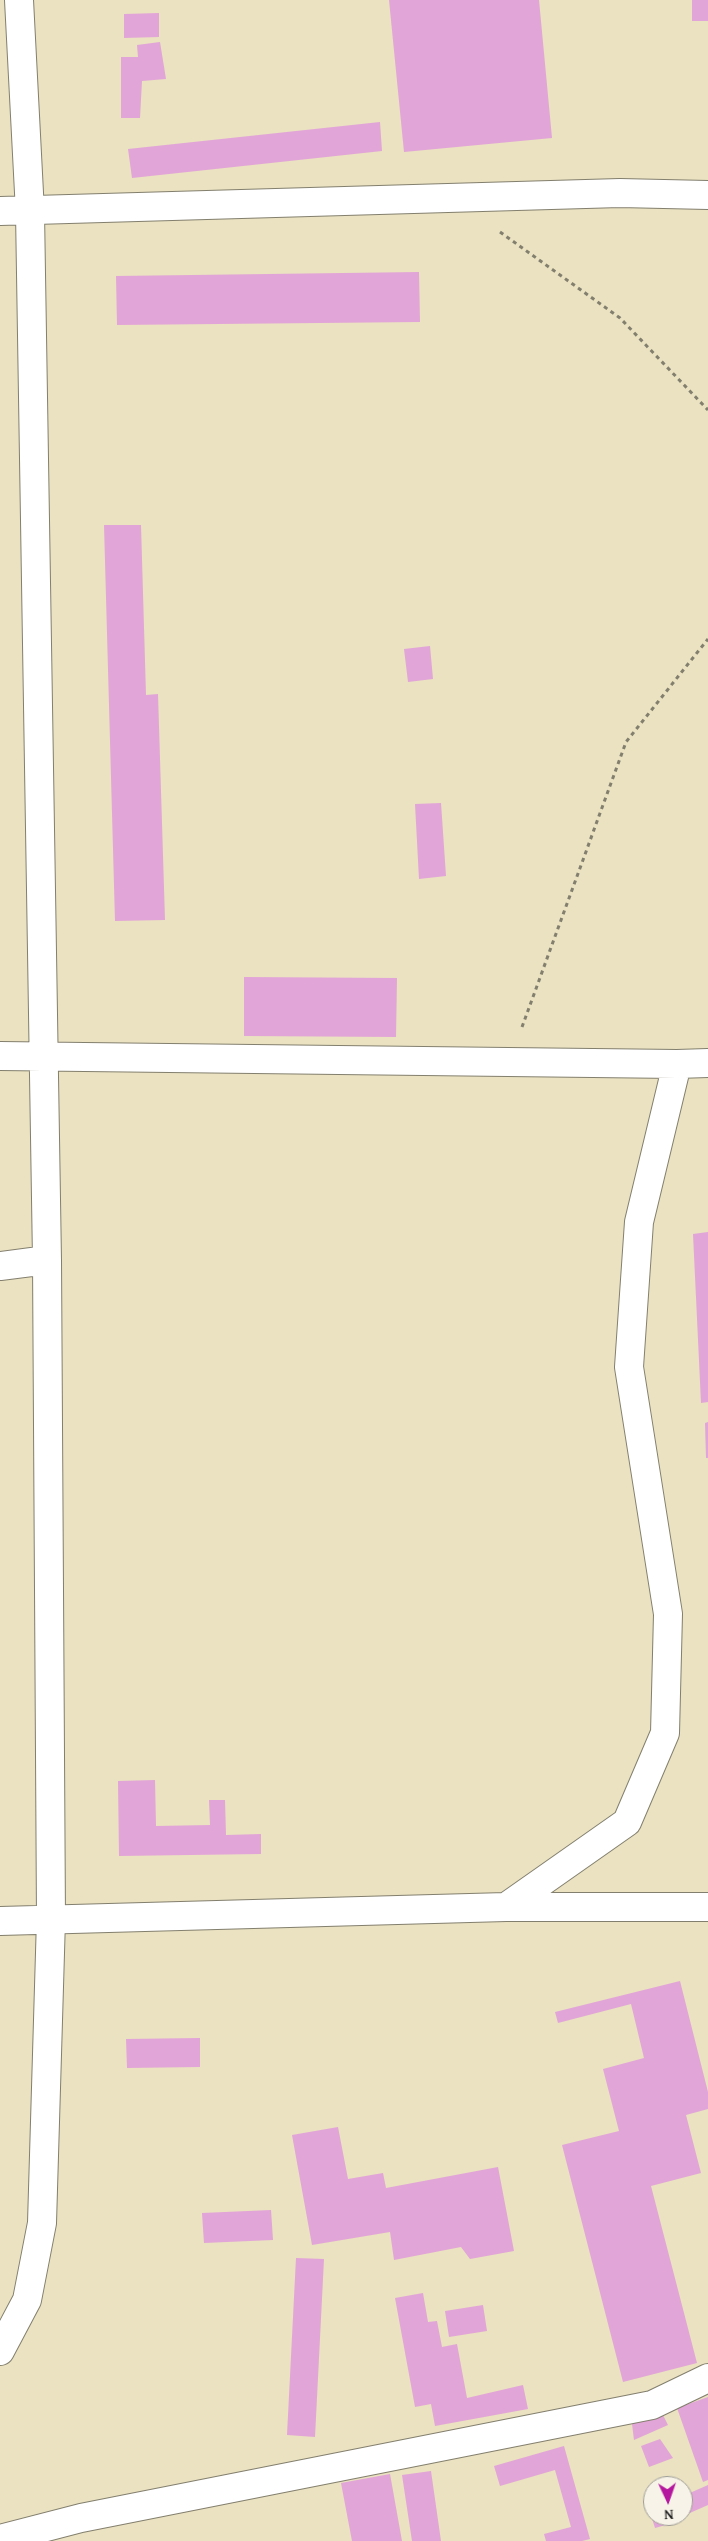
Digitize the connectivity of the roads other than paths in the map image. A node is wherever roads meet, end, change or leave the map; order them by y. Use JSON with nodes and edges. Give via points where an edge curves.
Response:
{"nodes":[{"id":1,"x":20,"y":0,"type":"edge"},
{"id":2,"x":708,"y":195,"type":"edge"},
{"id":3,"x":0,"y":211,"type":"edge"},
{"id":4,"x":30,"y":212,"type":"junction"},
{"id":5,"x":0,"y":1056,"type":"edge"},
{"id":6,"x":43,"y":1056,"type":"junction"},
{"id":7,"x":708,"y":1063,"type":"edge"},
{"id":8,"x":676,"y":1064,"type":"junction"},
{"id":9,"x":47,"y":1260,"type":"junction"},
{"id":10,"x":0,"y":1266,"type":"edge"},
{"id":11,"x":506,"y":1907,"type":"junction"},
{"id":12,"x":708,"y":1907,"type":"edge"},
{"id":13,"x":51,"y":1919,"type":"junction"},
{"id":14,"x":0,"y":1921,"type":"edge"},
{"id":15,"x":0,"y":2351,"type":"edge"},
{"id":16,"x":708,"y":2378,"type":"edge"},
{"id":17,"x":0,"y":2540,"type":"edge"}],
"edges":[{"from":1,"to":4,"type":"street"},
{"from":2,"to":4,"type":"street","via":[[620,193]]},
{"from":3,"to":4,"type":"street"},
{"from":4,"to":6,"type":"street"},
{"from":5,"to":6,"type":"street"},
{"from":6,"to":8,"type":"street"},
{"from":6,"to":9,"type":"street"},
{"from":7,"to":8,"type":"street"},
{"from":8,"to":11,"type":"street","via":[[639,1222],[629,1367],[668,1614],[665,1733],[627,1822]]},
{"from":9,"to":10,"type":"street"},
{"from":9,"to":13,"type":"street"},
{"from":11,"to":12,"type":"street"},
{"from":11,"to":13,"type":"street"},
{"from":13,"to":14,"type":"street"},
{"from":13,"to":15,"type":"street","via":[[42,2223],[27,2300]]},
{"from":16,"to":17,"type":"street","via":[[652,2406],[81,2518]]}]}
